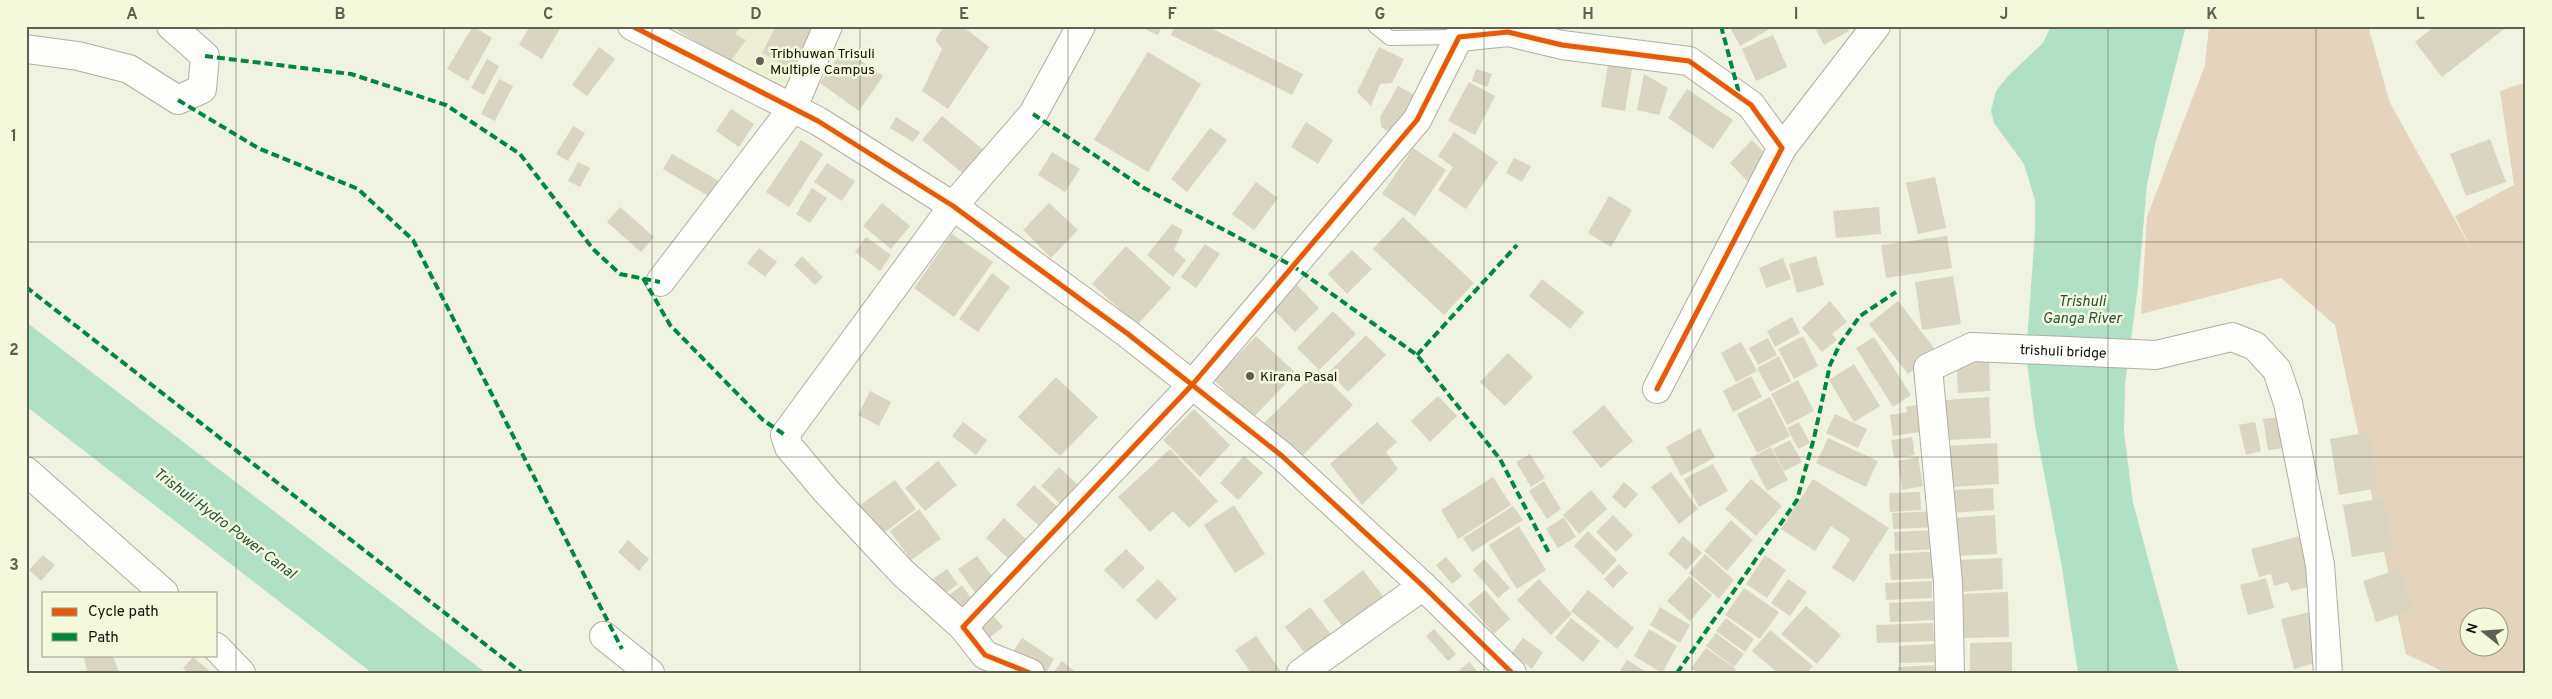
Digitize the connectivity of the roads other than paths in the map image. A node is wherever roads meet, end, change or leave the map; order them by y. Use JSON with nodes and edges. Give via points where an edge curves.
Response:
{"nodes":[{"id":1,"x":171,"y":26,"type":"edge"},
{"id":2,"x":632,"y":26,"type":"edge"},
{"id":3,"x":828,"y":26,"type":"edge"},
{"id":4,"x":1081,"y":26,"type":"edge"},
{"id":5,"x":1375,"y":26,"type":"edge"},
{"id":6,"x":1876,"y":26,"type":"edge"},
{"id":7,"x":1459,"y":37,"type":"junction"},
{"id":8,"x":26,"y":49,"type":"edge"},
{"id":9,"x":792,"y":109,"type":"junction"},
{"id":10,"x":1782,"y":148,"type":"junction"},
{"id":11,"x":953,"y":206,"type":"junction"},
{"id":12,"x":660,"y":282,"type":"dead end"},
{"id":13,"x":1192,"y":385,"type":"junction"},
{"id":14,"x":1657,"y":388,"type":"dead end"},
{"id":15,"x":26,"y":471,"type":"edge"},
{"id":16,"x":1423,"y":586,"type":"junction"},
{"id":17,"x":163,"y":592,"type":"edge"},
{"id":18,"x":963,"y":626,"type":"junction"},
{"id":19,"x":604,"y":636,"type":"dead end"},
{"id":20,"x":218,"y":649,"type":"edge"},
{"id":21,"x":240,"y":673,"type":"edge"},
{"id":22,"x":650,"y":673,"type":"edge"},
{"id":23,"x":1030,"y":673,"type":"edge"},
{"id":24,"x":1301,"y":673,"type":"edge"},
{"id":25,"x":1512,"y":673,"type":"edge"},
{"id":26,"x":1950,"y":673,"type":"edge"},
{"id":27,"x":2328,"y":673,"type":"edge"}],
"edges":[{"from":1,"to":8,"type":"street","via":[[205,56],[202,89],[178,100],[129,69],[78,56]]},
{"from":2,"to":9,"type":"street"},
{"from":3,"to":9,"type":"street"},
{"from":4,"to":11,"type":"street","via":[[1033,114]]},
{"from":5,"to":7,"type":"lane","via":[[1390,38]]},
{"from":6,"to":10,"type":"street"},
{"from":7,"to":10,"type":"street","via":[[1508,32],[1562,45],[1689,61],[1752,105]]},
{"from":7,"to":13,"type":"street","via":[[1417,120]]},
{"from":9,"to":11,"type":"street","via":[[818,121]]},
{"from":9,"to":12,"type":"street"},
{"from":10,"to":14,"type":"street"},
{"from":11,"to":13,"type":"street"},
{"from":11,"to":18,"type":"street","via":[[785,435],[790,447],[826,491],[903,573]]},
{"from":13,"to":16,"type":"street","via":[[1282,456]]},
{"from":13,"to":18,"type":"street"},
{"from":15,"to":17,"type":"street"},
{"from":16,"to":24,"type":"street"},
{"from":16,"to":25,"type":"street"},
{"from":18,"to":23,"type":"street","via":[[985,655]]},
{"from":19,"to":22,"type":"street"},
{"from":20,"to":21,"type":"street"},
{"from":26,"to":27,"type":"street","name":"trishuli bridge","via":[[1948,582],[1928,368],[1972,347],[2156,355],[2232,337],[2255,346],[2277,370],[2288,403],[2320,565]]}]}
